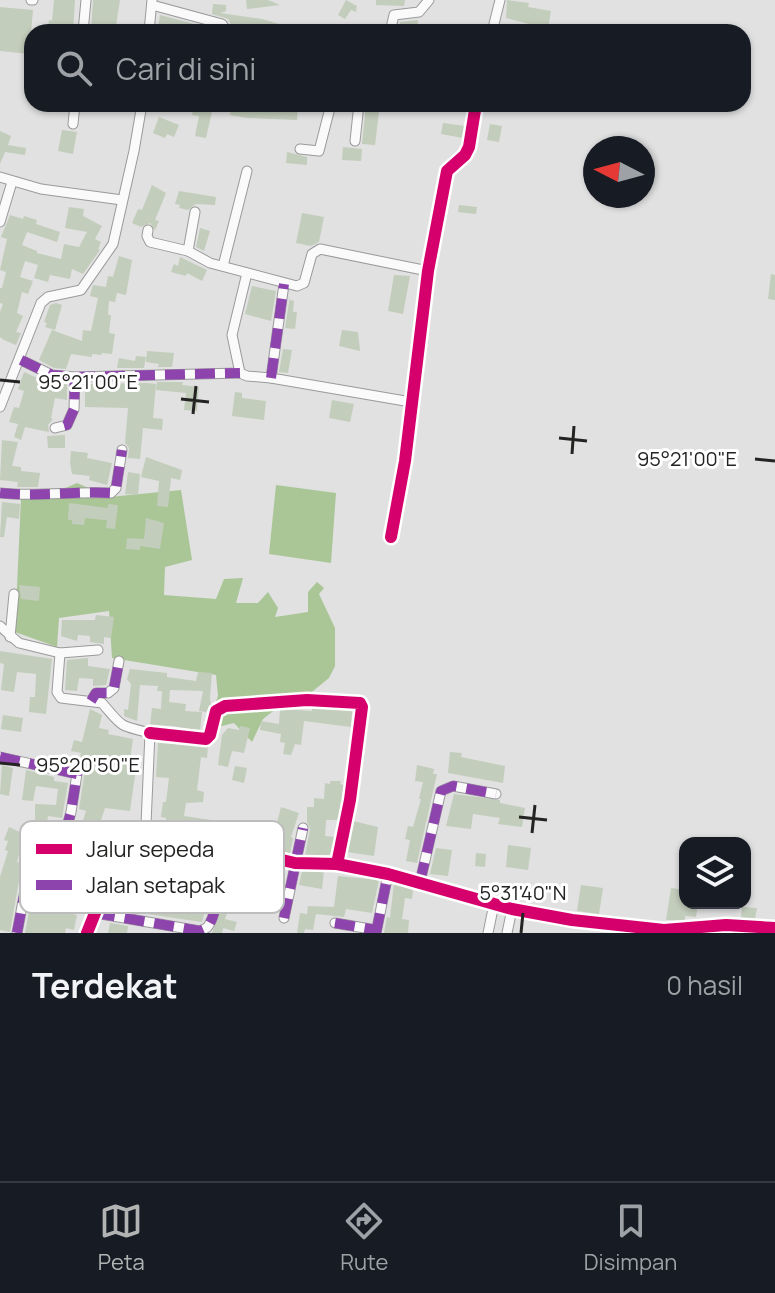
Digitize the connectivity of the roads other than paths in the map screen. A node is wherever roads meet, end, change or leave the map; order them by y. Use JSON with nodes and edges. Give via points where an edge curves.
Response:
{"nodes":[{"id":1,"x":86,"y":0,"type":"edge"},
{"id":2,"x":429,"y":0,"type":"edge"},
{"id":3,"x":500,"y":0,"type":"edge"},
{"id":4,"x":152,"y":2,"type":"edge"},
{"id":5,"x":84,"y":24,"type":"edge"},
{"id":6,"x":150,"y":24,"type":"edge"},
{"id":7,"x":222,"y":24,"type":"edge"},
{"id":8,"x":392,"y":24,"type":"edge"},
{"id":9,"x":494,"y":24,"type":"edge"},
{"id":10,"x":74,"y":112,"type":"edge"},
{"id":11,"x":141,"y":112,"type":"edge"},
{"id":12,"x":329,"y":112,"type":"edge"},
{"id":13,"x":358,"y":112,"type":"edge"},
{"id":14,"x":475,"y":112,"type":"edge"},
{"id":15,"x":73,"y":124,"type":"dead end"},
{"id":16,"x":355,"y":141,"type":"dead end"},
{"id":17,"x":300,"y":149,"type":"dead end"},
{"id":18,"x":247,"y":171,"type":"dead end"},
{"id":19,"x":0,"y":177,"type":"edge"},
{"id":20,"x":12,"y":182,"type":"junction"},
{"id":21,"x":122,"y":200,"type":"junction"},
{"id":22,"x":195,"y":212,"type":"dead end"},
{"id":23,"x":0,"y":222,"type":"edge"},
{"id":24,"x":148,"y":230,"type":"dead end"},
{"id":25,"x":188,"y":251,"type":"junction"},
{"id":26,"x":223,"y":266,"type":"junction"},
{"id":27,"x":428,"y":271,"type":"junction"},
{"id":28,"x":247,"y":273,"type":"junction"},
{"id":29,"x":284,"y":284,"type":"junction"},
{"id":30,"x":21,"y":360,"type":"junction"},
{"id":31,"x":240,"y":373,"type":"junction"},
{"id":32,"x":75,"y":377,"type":"junction"},
{"id":33,"x":271,"y":378,"type":"junction"},
{"id":34,"x":411,"y":402,"type":"junction"},
{"id":35,"x":0,"y":407,"type":"edge"},
{"id":36,"x":55,"y":428,"type":"dead end"},
{"id":37,"x":122,"y":450,"type":"dead end"},
{"id":38,"x":0,"y":493,"type":"edge"},
{"id":39,"x":391,"y":537,"type":"dead end"},
{"id":40,"x":14,"y":594,"type":"dead end"},
{"id":41,"x":0,"y":626,"type":"edge"},
{"id":42,"x":10,"y":637,"type":"junction"},
{"id":43,"x":98,"y":650,"type":"dead end"},
{"id":44,"x":60,"y":653,"type":"junction"},
{"id":45,"x":119,"y":661,"type":"dead end"},
{"id":46,"x":91,"y":701,"type":"junction"},
{"id":47,"x":150,"y":733,"type":"junction"},
{"id":48,"x":0,"y":757,"type":"edge"},
{"id":49,"x":496,"y":794,"type":"dead end"},
{"id":50,"x":69,"y":821,"type":"edge"},
{"id":51,"x":146,"y":821,"type":"edge"},
{"id":52,"x":303,"y":828,"type":"dead end"},
{"id":53,"x":284,"y":860,"type":"edge"},
{"id":54,"x":295,"y":863,"type":"junction"},
{"id":55,"x":337,"y":864,"type":"junction"},
{"id":56,"x":388,"y":874,"type":"junction"},
{"id":57,"x":420,"y":882,"type":"junction"},
{"id":58,"x":494,"y":904,"type":"junction"},
{"id":59,"x":512,"y":909,"type":"junction"},
{"id":60,"x":21,"y":913,"type":"edge"},
{"id":61,"x":95,"y":913,"type":"joint"},
{"id":62,"x":213,"y":913,"type":"edge"},
{"id":63,"x":284,"y":918,"type":"dead end"},
{"id":64,"x":600,"y":922,"type":"junction"},
{"id":65,"x":335,"y":923,"type":"dead end"},
{"id":66,"x":775,"y":928,"type":"edge"},
{"id":67,"x":376,"y":932,"type":"edge"},
{"id":68,"x":17,"y":933,"type":"edge"},
{"id":69,"x":87,"y":933,"type":"edge"},
{"id":70,"x":488,"y":933,"type":"edge"},
{"id":71,"x":507,"y":933,"type":"edge"},
{"id":72,"x":599,"y":933,"type":"edge"}],
"edges":[{"from":1,"to":5,"type":"street"},
{"from":2,"to":8,"type":"street","via":[[419,12],[394,15]]},
{"from":3,"to":9,"type":"street"},
{"from":4,"to":6,"type":"street"},
{"from":4,"to":7,"type":"street"},
{"from":10,"to":15,"type":"street"},
{"from":11,"to":21,"type":"street"},
{"from":12,"to":17,"type":"street","via":[[319,151]]},
{"from":13,"to":16,"type":"street"},
{"from":14,"to":27,"type":"street","via":[[469,147],[447,171]]},
{"from":18,"to":26,"type":"street"},
{"from":19,"to":20,"type":"street"},
{"from":20,"to":21,"type":"street"},
{"from":20,"to":23,"type":"street"},
{"from":21,"to":30,"type":"street","via":[[113,244],[81,290],[41,303]]},
{"from":22,"to":25,"type":"street"},
{"from":24,"to":25,"type":"street","via":[[150,242]]},
{"from":25,"to":26,"type":"street"},
{"from":26,"to":28,"type":"street"},
{"from":27,"to":29,"type":"street","via":[[320,249],[312,254],[304,283]]},
{"from":27,"to":34,"type":"street"},
{"from":28,"to":29,"type":"street"},
{"from":28,"to":31,"type":"street","via":[[232,335]]},
{"from":29,"to":33,"type":"street"},
{"from":30,"to":32,"type":"street","via":[[52,375]]},
{"from":30,"to":35,"type":"street"},
{"from":31,"to":32,"type":"street"},
{"from":31,"to":33,"type":"street"},
{"from":32,"to":36,"type":"street","via":[[72,418]]},
{"from":33,"to":34,"type":"street"},
{"from":34,"to":39,"type":"street"},
{"from":37,"to":38,"type":"street","via":[[111,493]]},
{"from":40,"to":42,"type":"street"},
{"from":41,"to":42,"type":"street"},
{"from":42,"to":44,"type":"street"},
{"from":43,"to":44,"type":"street"},
{"from":44,"to":46,"type":"street","via":[[59,696]]},
{"from":45,"to":46,"type":"street","via":[[114,688],[96,693]]},
{"from":46,"to":47,"type":"street","via":[[102,703],[121,726]]},
{"from":47,"to":51,"type":"street"},
{"from":47,"to":55,"type":"street","via":[[206,739],[216,711],[225,706],[302,700],[360,703]]},
{"from":48,"to":50,"type":"street","via":[[77,774]]},
{"from":49,"to":57,"type":"street","via":[[453,786],[441,791]]},
{"from":52,"to":54,"type":"street"},
{"from":53,"to":54,"type":"street"},
{"from":54,"to":55,"type":"street"},
{"from":54,"to":63,"type":"street"},
{"from":55,"to":56,"type":"street"},
{"from":56,"to":57,"type":"street"},
{"from":56,"to":67,"type":"street"},
{"from":57,"to":58,"type":"street"},
{"from":58,"to":59,"type":"street"},
{"from":58,"to":70,"type":"street"},
{"from":59,"to":64,"type":"street"},
{"from":59,"to":71,"type":"street"},
{"from":60,"to":68,"type":"street"},
{"from":61,"to":62,"type":"street","via":[[200,931]]},
{"from":61,"to":69,"type":"street"},
{"from":64,"to":66,"type":"street","via":[[675,930]]},
{"from":64,"to":72,"type":"street"},
{"from":65,"to":67,"type":"street"}]}
